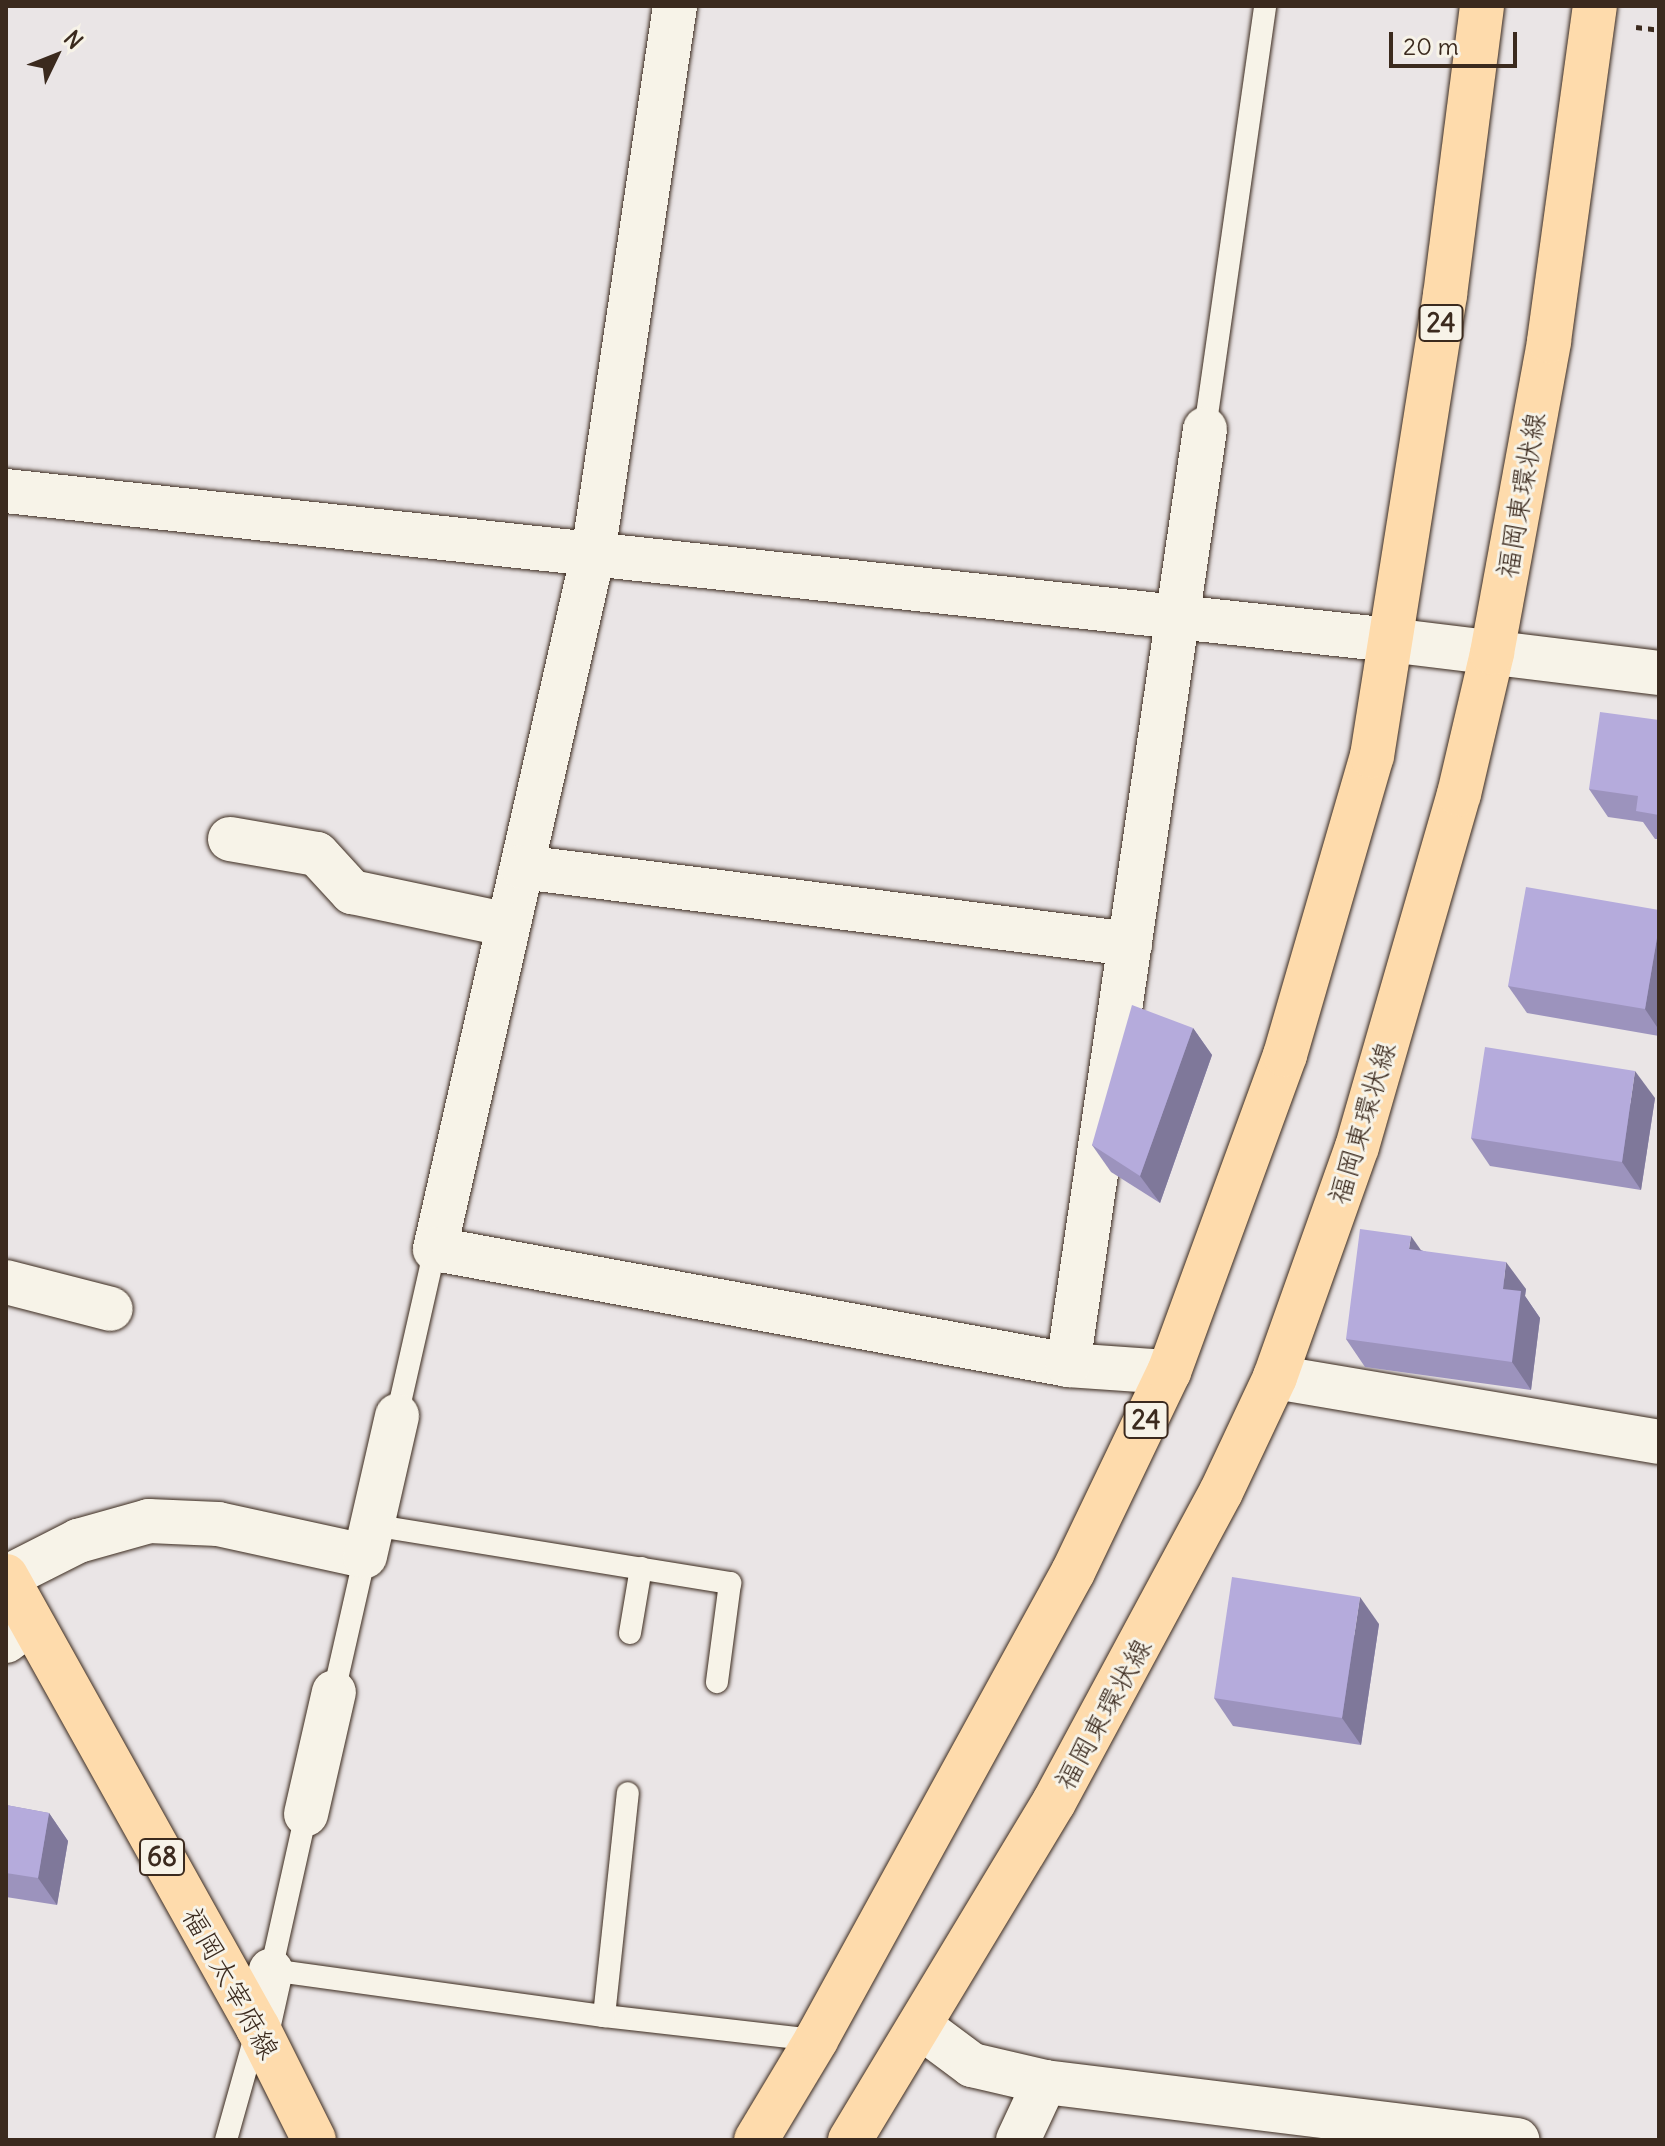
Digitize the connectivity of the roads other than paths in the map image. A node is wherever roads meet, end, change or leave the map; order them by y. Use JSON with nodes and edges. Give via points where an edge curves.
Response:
{"nodes":[{"id":1,"x":675,"y":6,"type":"edge"},
{"id":2,"x":1265,"y":6,"type":"edge"},
{"id":3,"x":1482,"y":6,"type":"edge"},
{"id":4,"x":1595,"y":6,"type":"edge"},
{"id":5,"x":1205,"y":429,"type":"joint"},
{"id":6,"x":6,"y":491,"type":"edge"},
{"id":7,"x":593,"y":554,"type":"junction"},
{"id":8,"x":1178,"y":617,"type":"junction"},
{"id":9,"x":1390,"y":640,"type":"junction"},
{"id":10,"x":1492,"y":653,"type":"junction"},
{"id":11,"x":1659,"y":673,"type":"edge"},
{"id":12,"x":230,"y":839,"type":"dead end"},
{"id":13,"x":522,"y":867,"type":"junction"},
{"id":14,"x":508,"y":925,"type":"junction"},
{"id":15,"x":1130,"y":944,"type":"junction"},
{"id":16,"x":435,"y":1249,"type":"junction"},
{"id":17,"x":6,"y":1282,"type":"edge"},
{"id":18,"x":111,"y":1309,"type":"dead end"},
{"id":19,"x":1068,"y":1365,"type":"junction"},
{"id":20,"x":1169,"y":1372,"type":"junction"},
{"id":21,"x":1275,"y":1377,"type":"junction"},
{"id":22,"x":397,"y":1416,"type":"joint"},
{"id":23,"x":1659,"y":1442,"type":"edge"},
{"id":24,"x":368,"y":1541,"type":"junction"},
{"id":25,"x":641,"y":1568,"type":"junction"},
{"id":26,"x":6,"y":1576,"type":"edge"},
{"id":27,"x":19,"y":1632,"type":"edge"},
{"id":28,"x":630,"y":1633,"type":"dead end"},
{"id":29,"x":717,"y":1682,"type":"dead end"},
{"id":30,"x":334,"y":1692,"type":"joint"},
{"id":31,"x":628,"y":1793,"type":"dead end"},
{"id":32,"x":306,"y":1814,"type":"joint"},
{"id":33,"x":271,"y":1970,"type":"junction"},
{"id":34,"x":604,"y":2016,"type":"junction"},
{"id":35,"x":921,"y":2027,"type":"junction"},
{"id":36,"x":258,"y":2028,"type":"junction"},
{"id":37,"x":816,"y":2040,"type":"junction"},
{"id":38,"x":1045,"y":2082,"type":"junction"},
{"id":39,"x":226,"y":2140,"type":"edge"},
{"id":40,"x":314,"y":2140,"type":"edge"},
{"id":41,"x":756,"y":2140,"type":"edge"},
{"id":42,"x":850,"y":2140,"type":"edge"},
{"id":43,"x":1018,"y":2140,"type":"edge"},
{"id":44,"x":1517,"y":2140,"type":"edge"}],
"edges":[{"from":1,"to":7,"type":"street"},
{"from":2,"to":5,"type":"lane"},
{"from":3,"to":9,"type":"main road","number":"24","via":[[1445,295]]},
{"from":4,"to":10,"type":"main road","name":"福岡東環状線","via":[[1549,341]]},
{"from":5,"to":8,"type":"street"},
{"from":6,"to":7,"type":"street"},
{"from":7,"to":8,"type":"street"},
{"from":7,"to":13,"type":"street"},
{"from":8,"to":9,"type":"street"},
{"from":8,"to":15,"type":"street"},
{"from":9,"to":10,"type":"street"},
{"from":9,"to":20,"type":"main road","number":"24","via":[[1372,756],[1285,1055]]},
{"from":10,"to":11,"type":"street"},
{"from":10,"to":21,"type":"main road","name":"福岡東環状線","via":[[1459,794],[1357,1147]]},
{"from":12,"to":14,"type":"street","via":[[317,854],[352,892]]},
{"from":13,"to":14,"type":"street"},
{"from":13,"to":15,"type":"street"},
{"from":14,"to":16,"type":"street"},
{"from":15,"to":19,"type":"street"},
{"from":16,"to":19,"type":"street"},
{"from":16,"to":22,"type":"lane"},
{"from":17,"to":18,"type":"street"},
{"from":19,"to":20,"type":"street"},
{"from":20,"to":37,"type":"main road","number":"24","via":[[1073,1572]]},
{"from":21,"to":23,"type":"street"},
{"from":21,"to":35,"type":"main road","name":"福岡東環状線","via":[[1168,1596]]},
{"from":22,"to":24,"type":"street"},
{"from":24,"to":25,"type":"lane"},
{"from":24,"to":26,"type":"street","via":[[149,1521],[78,1541]]},
{"from":24,"to":30,"type":"lane"},
{"from":25,"to":28,"type":"lane"},
{"from":25,"to":29,"type":"lane","via":[[730,1583]]},
{"from":26,"to":27,"type":"main road","name":"福岡太宰府線","number":"68"},
{"from":27,"to":36,"type":"main road","name":"福岡太宰府線","number":"68"},
{"from":30,"to":32,"type":"street"},
{"from":31,"to":34,"type":"lane"},
{"from":32,"to":33,"type":"lane"},
{"from":33,"to":34,"type":"lane"},
{"from":33,"to":36,"type":"street"},
{"from":34,"to":37,"type":"lane"},
{"from":35,"to":38,"type":"street","via":[[972,2065]]},
{"from":35,"to":42,"type":"main road","name":"福岡東環状線"},
{"from":36,"to":39,"type":"lane"},
{"from":36,"to":40,"type":"main road","name":"福岡太宰府線","number":"68"},
{"from":37,"to":41,"type":"main road","number":"24"},
{"from":38,"to":43,"type":"street"},
{"from":38,"to":44,"type":"street"}]}
